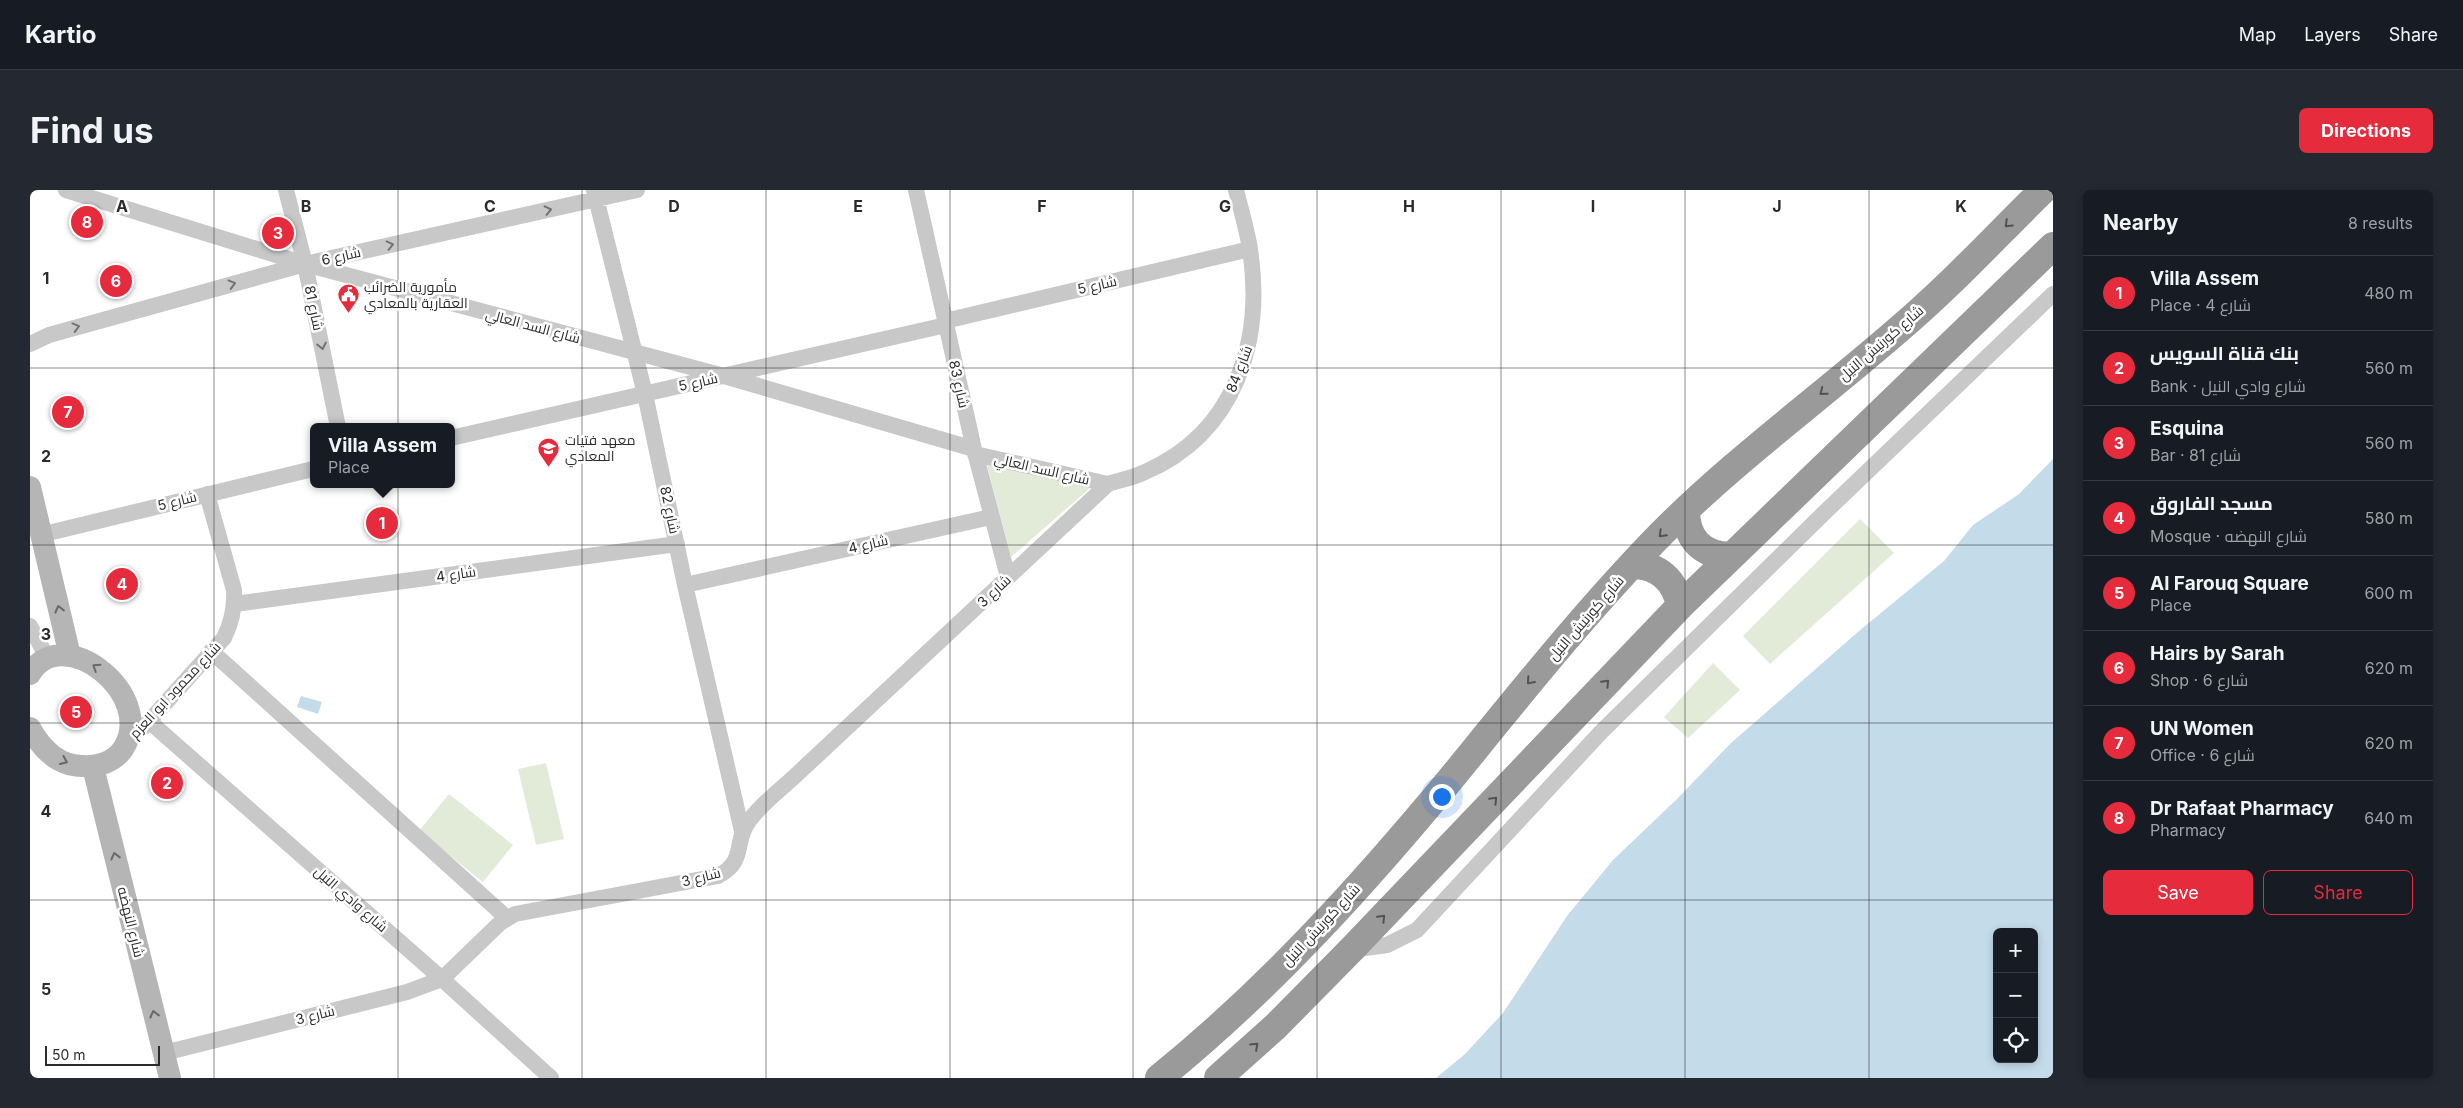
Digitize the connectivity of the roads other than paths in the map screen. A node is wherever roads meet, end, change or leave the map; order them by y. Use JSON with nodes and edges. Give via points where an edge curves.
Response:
{"nodes":[{"id":1,"x":66,"y":190,"type":"edge"},
{"id":2,"x":286,"y":190,"type":"edge"},
{"id":3,"x":637,"y":190,"type":"edge"},
{"id":4,"x":916,"y":190,"type":"edge"},
{"id":5,"x":1236,"y":190,"type":"edge"},
{"id":6,"x":2043,"y":190,"type":"edge"},
{"id":7,"x":595,"y":195,"type":"edge"},
{"id":8,"x":2053,"y":246,"type":"edge"},
{"id":9,"x":1250,"y":249,"type":"junction"},
{"id":10,"x":305,"y":264,"type":"junction"},
{"id":11,"x":2053,"y":294,"type":"edge"},
{"id":12,"x":945,"y":323,"type":"junction"},
{"id":13,"x":30,"y":331,"type":"edge"},
{"id":14,"x":49,"y":335,"type":"junction"},
{"id":15,"x":30,"y":344,"type":"edge"},
{"id":16,"x":634,"y":353,"type":"junction"},
{"id":17,"x":724,"y":376,"type":"junction"},
{"id":18,"x":645,"y":394,"type":"junction"},
{"id":19,"x":337,"y":423,"type":"edge"},
{"id":20,"x":455,"y":437,"type":"edge"},
{"id":21,"x":974,"y":451,"type":"junction"},
{"id":22,"x":310,"y":470,"type":"edge"},
{"id":23,"x":1108,"y":484,"type":"junction"},
{"id":24,"x":30,"y":486,"type":"edge"},
{"id":25,"x":207,"y":494,"type":"junction"},
{"id":26,"x":1686,"y":510,"type":"junction"},
{"id":27,"x":991,"y":517,"type":"junction"},
{"id":28,"x":40,"y":535,"type":"junction"},
{"id":29,"x":677,"y":544,"type":"junction"},
{"id":30,"x":1730,"y":556,"type":"junction"},
{"id":31,"x":1632,"y":565,"type":"junction"},
{"id":32,"x":1008,"y":577,"type":"junction"},
{"id":33,"x":685,"y":585,"type":"junction"},
{"id":34,"x":235,"y":604,"type":"junction"},
{"id":35,"x":1680,"y":606,"type":"junction"},
{"id":36,"x":30,"y":626,"type":"edge"},
{"id":37,"x":211,"y":651,"type":"junction"},
{"id":38,"x":70,"y":656,"type":"junction"},
{"id":39,"x":47,"y":657,"type":"junction"},
{"id":40,"x":30,"y":674,"type":"edge"},
{"id":41,"x":150,"y":722,"type":"junction"},
{"id":42,"x":32,"y":740,"type":"edge"},
{"id":43,"x":127,"y":742,"type":"junction"},
{"id":44,"x":93,"y":766,"type":"junction"},
{"id":45,"x":742,"y":831,"type":"junction"},
{"id":46,"x":507,"y":918,"type":"junction"},
{"id":47,"x":1351,"y":950,"type":"junction"},
{"id":48,"x":442,"y":979,"type":"junction"},
{"id":49,"x":164,"y":1052,"type":"junction"},
{"id":50,"x":170,"y":1078,"type":"edge"},
{"id":51,"x":551,"y":1078,"type":"edge"},
{"id":52,"x":1160,"y":1078,"type":"edge"},
{"id":53,"x":1218,"y":1078,"type":"edge"}],
"edges":[{"from":1,"to":10,"type":"street","name":"شارع السد العالي"},
{"from":2,"to":10,"type":"street","name":"شارع 81"},
{"from":3,"to":7,"type":"street","name":"شارع 6"},
{"from":4,"to":12,"type":"street","name":"شارع 83"},
{"from":5,"to":9,"type":"street","name":"شارع 84"},
{"from":6,"to":26,"type":"highway","name":"شارع كورنيش النيل","one_way":true,"via":[[1901,328]]},
{"from":10,"to":7,"type":"street","name":"شارع 6","one_way":true},
{"from":7,"to":16,"type":"street","name":"شارع 82"},
{"from":8,"to":30,"type":"highway"},
{"from":9,"to":12,"type":"street","name":"شارع 5"},
{"from":9,"to":23,"type":"street","name":"شارع 84","via":[[1254,318],[1238,380],[1222,408],[1202,433],[1178,454],[1144,472]]},
{"from":14,"to":10,"type":"street","name":"شارع 6","one_way":true},
{"from":10,"to":16,"type":"street","name":"شارع السد العالي"},
{"from":10,"to":19,"type":"street","name":"شارع 81","one_way":true},
{"from":11,"to":47,"type":"street","via":[[1602,731],[1417,930],[1387,945]]},
{"from":12,"to":17,"type":"street","name":"شارع 5"},
{"from":12,"to":21,"type":"street","name":"شارع 83"},
{"from":13,"to":14,"type":"street","name":"شارع 6"},
{"from":14,"to":15,"type":"street","name":"شارع 6"},
{"from":16,"to":17,"type":"street","name":"شارع السد العالي"},
{"from":16,"to":18,"type":"street","name":"شارع 82"},
{"from":17,"to":18,"type":"street","name":"شارع 5"},
{"from":17,"to":21,"type":"street","name":"شارع السد العالي"},
{"from":18,"to":20,"type":"street","name":"شارع 5"},
{"from":18,"to":29,"type":"street","name":"شارع 82"},
{"from":21,"to":23,"type":"street","name":"شارع السد العالي"},
{"from":21,"to":27,"type":"street","name":"شارع 83"},
{"from":22,"to":25,"type":"street","name":"شارع 5"},
{"from":23,"to":32,"type":"street","name":"شارع 3"},
{"from":24,"to":28,"type":"main road"},
{"from":25,"to":28,"type":"street","name":"شارع 5"},
{"from":25,"to":34,"type":"street","name":"شارع محمود ابو العزم"},
{"from":26,"to":30,"type":"highway","via":[[1686,523],[1697,544],[1707,552]]},
{"from":26,"to":31,"type":"highway","name":"شارع كورنيش النيل","one_way":true},
{"from":27,"to":32,"type":"street","name":"شارع 83"},
{"from":27,"to":33,"type":"street","name":"شارع 4"},
{"from":38,"to":28,"type":"main road","one_way":true},
{"from":29,"to":33,"type":"street","name":"شارع 82"},
{"from":29,"to":34,"type":"street","name":"شارع 4"},
{"from":30,"to":35,"type":"highway"},
{"from":31,"to":35,"type":"highway","via":[[1650,567],[1665,575],[1678,595]]},
{"from":31,"to":52,"type":"highway","name":"شارع كورنيش النيل","one_way":true,"via":[[1510,704],[1354,891],[1243,1005]]},
{"from":32,"to":45,"type":"street","name":"شارع 3","via":[[759,810]]},
{"from":33,"to":45,"type":"street","name":"شارع 82"},
{"from":34,"to":37,"type":"street","name":"شارع محمود ابو العزم","via":[[228,630]]},
{"from":47,"to":35,"type":"highway","one_way":true},
{"from":36,"to":39,"type":"street"},
{"from":37,"to":41,"type":"street","name":"شارع محمود ابو العزم"},
{"from":37,"to":46,"type":"street"},
{"from":38,"to":39,"type":"main road"},
{"from":43,"to":38,"type":"main road","one_way":true,"via":[[131,725],[129,707],[121,691],[98,668]]},
{"from":39,"to":40,"type":"main road"},
{"from":41,"to":43,"type":"street","name":"شارع محمود ابو العزم"},
{"from":41,"to":48,"type":"street","name":"شارع وادي النيل"},
{"from":42,"to":44,"type":"main road","one_way":true,"via":[[62,762]]},
{"from":43,"to":44,"type":"main road","via":[[119,754]]},
{"from":49,"to":44,"type":"main road","name":"شارع النهضه","one_way":true},
{"from":45,"to":46,"type":"street","name":"شارع 3","via":[[735,864],[718,876]]},
{"from":46,"to":48,"type":"street","name":"شارع 3"},
{"from":53,"to":47,"type":"highway","one_way":true,"via":[[1276,1026]]},
{"from":48,"to":49,"type":"street","name":"شارع 3","via":[[407,992]]},
{"from":48,"to":51,"type":"street","name":"شارع وادي النيل"},
{"from":49,"to":50,"type":"main road","name":"شارع النهضه"}]}
